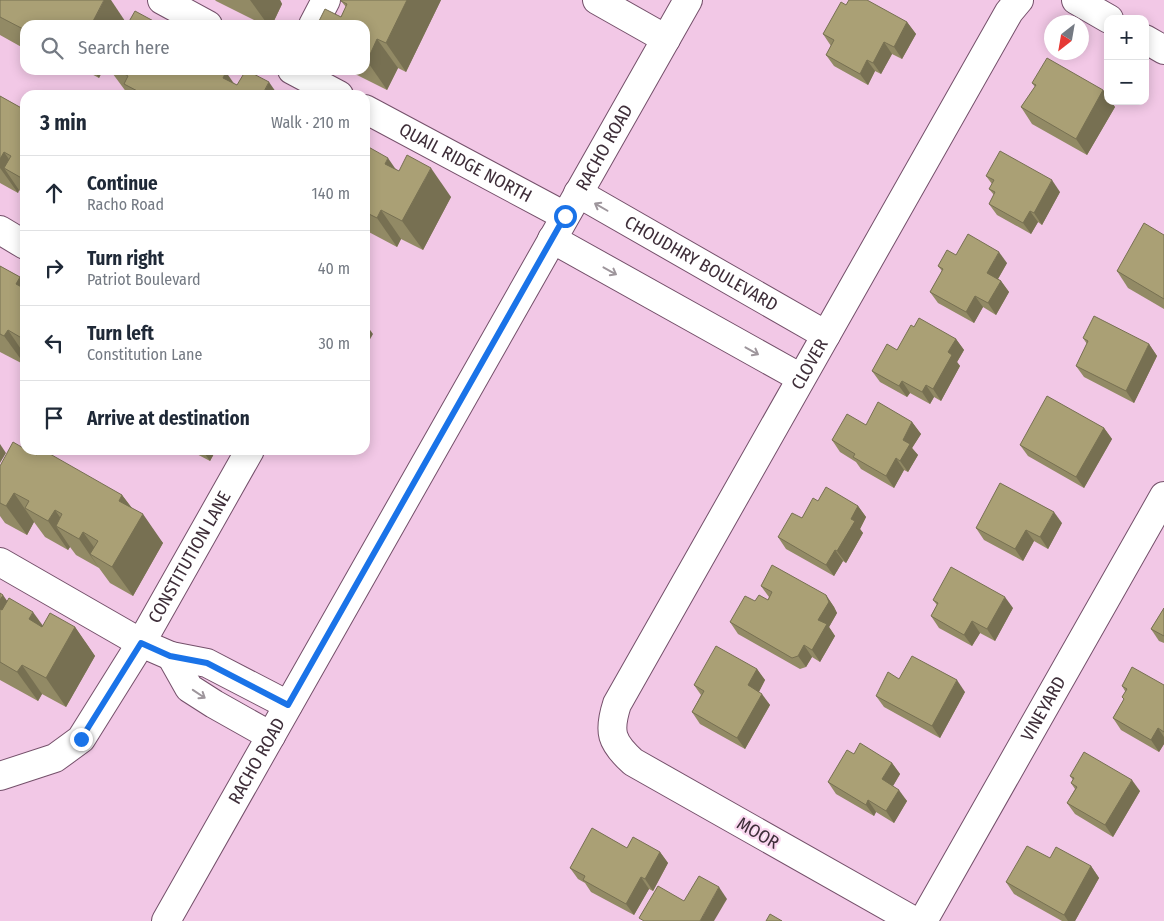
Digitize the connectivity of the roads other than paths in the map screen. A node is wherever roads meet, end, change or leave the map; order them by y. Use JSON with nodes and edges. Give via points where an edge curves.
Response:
{"nodes":[{"id":1,"x":162,"y":0,"type":"edge"},
{"id":2,"x":326,"y":0,"type":"edge"},
{"id":3,"x":597,"y":0,"type":"edge"},
{"id":4,"x":688,"y":0,"type":"edge"},
{"id":5,"x":1019,"y":0,"type":"edge"},
{"id":6,"x":1076,"y":0,"type":"edge"},
{"id":7,"x":1104,"y":16,"type":"edge"},
{"id":8,"x":199,"y":20,"type":"edge"},
{"id":9,"x":316,"y":20,"type":"edge"},
{"id":10,"x":666,"y":39,"type":"junction"},
{"id":11,"x":1149,"y":42,"type":"edge"},
{"id":12,"x":1164,"y":50,"type":"edge"},
{"id":13,"x":301,"y":75,"type":"edge"},
{"id":14,"x":330,"y":90,"type":"edge"},
{"id":15,"x":370,"y":112,"type":"edge"},
{"id":16,"x":565,"y":216,"type":"junction"},
{"id":17,"x":0,"y":230,"type":"edge"},
{"id":18,"x":20,"y":241,"type":"edge"},
{"id":19,"x":826,"y":335,"type":"junction"},
{"id":20,"x":801,"y":378,"type":"junction"},
{"id":21,"x":247,"y":455,"type":"edge"},
{"id":22,"x":1164,"y":496,"type":"edge"},
{"id":23,"x":0,"y":562,"type":"edge"},
{"id":24,"x":141,"y":643,"type":"junction"},
{"id":25,"x":170,"y":656,"type":"junction"},
{"id":26,"x":288,"y":705,"type":"junction"},
{"id":27,"x":612,"y":734,"type":"joint"},
{"id":28,"x":272,"y":736,"type":"junction"},
{"id":29,"x":0,"y":776,"type":"edge"},
{"id":30,"x":166,"y":921,"type":"edge"},
{"id":31,"x":914,"y":921,"type":"edge"},
{"id":32,"x":923,"y":921,"type":"edge"}],
"edges":[{"from":1,"to":8,"type":"street"},
{"from":2,"to":9,"type":"street"},
{"from":3,"to":10,"type":"street"},
{"from":4,"to":10,"type":"street","name":"RACHO ROAD"},
{"from":5,"to":19,"type":"street","name":"CLOVER","via":[[1009,12]]},
{"from":6,"to":7,"type":"street"},
{"from":10,"to":16,"type":"street","name":"RACHO ROAD"},
{"from":11,"to":12,"type":"street"},
{"from":13,"to":14,"type":"street"},
{"from":15,"to":16,"type":"street","name":"QUAIL RIDGE NORTH"},
{"from":19,"to":16,"type":"street","name":"CHOUDHRY BOULEVARD","one_way":true},
{"from":16,"to":20,"type":"street","one_way":true},
{"from":16,"to":26,"type":"street","name":"RACHO ROAD"},
{"from":17,"to":18,"type":"street"},
{"from":19,"to":20,"type":"street","name":"CLOVER"},
{"from":20,"to":27,"type":"street","name":"CLOVER","via":[[617,704],[611,722]]},
{"from":21,"to":24,"type":"street","name":"CONSTITUTION LANE"},
{"from":22,"to":32,"type":"street","name":"VINEYARD"},
{"from":23,"to":24,"type":"street"},
{"from":24,"to":25,"type":"street"},
{"from":24,"to":29,"type":"street","name":"CONSTITUTION LANE","via":[[81,739],[55,758]]},
{"from":25,"to":26,"type":"street","via":[[207,663]]},
{"from":25,"to":28,"type":"street","one_way":true,"via":[[189,688]]},
{"from":26,"to":28,"type":"street","name":"RACHO ROAD"},
{"from":27,"to":31,"type":"street","name":"MOOR","via":[[633,762]]},
{"from":28,"to":30,"type":"street","name":"RACHO ROAD"}]}
